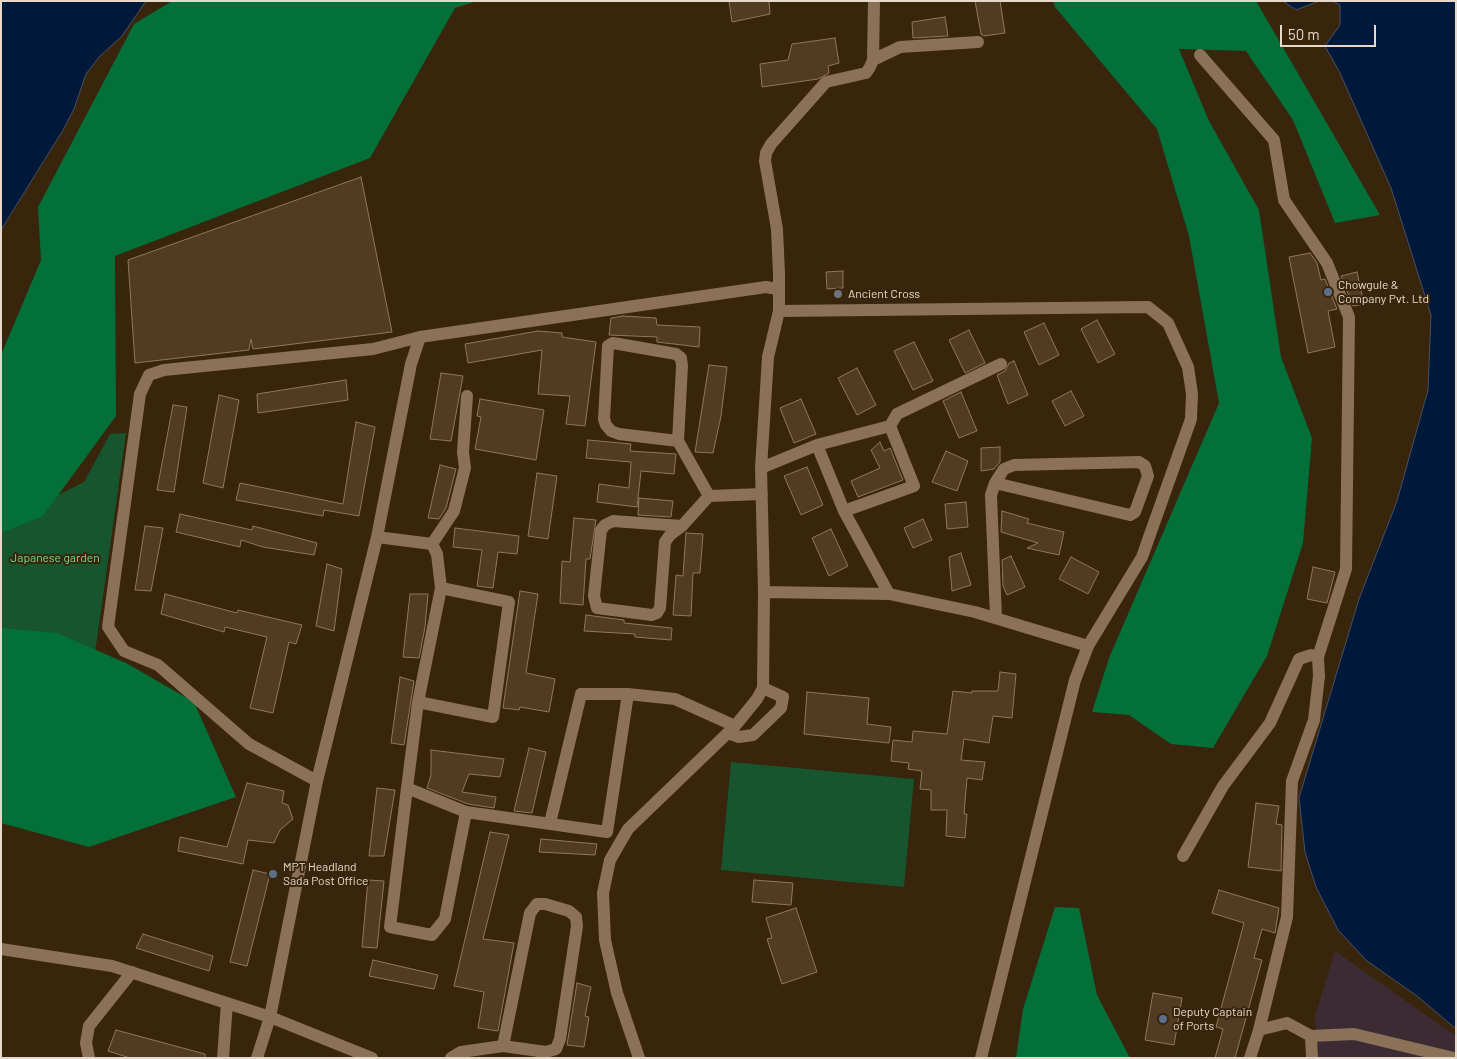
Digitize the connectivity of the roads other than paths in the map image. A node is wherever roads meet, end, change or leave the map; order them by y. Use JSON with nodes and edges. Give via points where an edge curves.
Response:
{"nodes":[{"id":1,"x":874,"y":1,"type":"edge"},
{"id":2,"x":978,"y":42,"type":"dead end"},
{"id":3,"x":1200,"y":55,"type":"dead end"},
{"id":4,"x":873,"y":60,"type":"junction"},
{"id":5,"x":777,"y":289,"type":"junction"},
{"id":6,"x":779,"y":311,"type":"junction"},
{"id":7,"x":420,"y":337,"type":"junction"},
{"id":8,"x":1001,"y":364,"type":"dead end"},
{"id":9,"x":467,"y":396,"type":"dead end"},
{"id":10,"x":890,"y":426,"type":"junction"},
{"id":11,"x":678,"y":441,"type":"junction"},
{"id":12,"x":817,"y":445,"type":"junction"},
{"id":13,"x":761,"y":468,"type":"junction"},
{"id":14,"x":994,"y":483,"type":"junction"},
{"id":15,"x":762,"y":494,"type":"junction"},
{"id":16,"x":709,"y":496,"type":"junction"},
{"id":17,"x":844,"y":511,"type":"junction"},
{"id":18,"x":682,"y":526,"type":"junction"},
{"id":19,"x":377,"y":537,"type":"junction"},
{"id":20,"x":432,"y":544,"type":"junction"},
{"id":21,"x":441,"y":588,"type":"junction"},
{"id":22,"x":764,"y":592,"type":"junction"},
{"id":23,"x":889,"y":594,"type":"junction"},
{"id":24,"x":996,"y":618,"type":"junction"},
{"id":25,"x":1088,"y":646,"type":"junction"},
{"id":26,"x":1318,"y":657,"type":"junction"},
{"id":27,"x":762,"y":688,"type":"junction"},
{"id":28,"x":628,"y":694,"type":"junction"},
{"id":29,"x":418,"y":702,"type":"junction"},
{"id":30,"x":732,"y":729,"type":"junction"},
{"id":31,"x":317,"y":781,"type":"junction"},
{"id":32,"x":407,"y":788,"type":"junction"},
{"id":33,"x":466,"y":812,"type":"junction"},
{"id":34,"x":550,"y":824,"type":"junction"},
{"id":35,"x":1183,"y":856,"type":"dead end"},
{"id":36,"x":1,"y":949,"type":"edge"},
{"id":37,"x":132,"y":972,"type":"junction"},
{"id":38,"x":227,"y":1003,"type":"junction"},
{"id":39,"x":270,"y":1017,"type":"junction"},
{"id":40,"x":1259,"y":1030,"type":"junction"},
{"id":41,"x":1311,"y":1036,"type":"junction"},
{"id":42,"x":503,"y":1046,"type":"junction"},
{"id":43,"x":89,"y":1058,"type":"edge"},
{"id":44,"x":223,"y":1058,"type":"edge"},
{"id":45,"x":257,"y":1058,"type":"edge"},
{"id":46,"x":372,"y":1058,"type":"edge"},
{"id":47,"x":452,"y":1058,"type":"edge"},
{"id":48,"x":639,"y":1058,"type":"edge"},
{"id":49,"x":981,"y":1058,"type":"edge"},
{"id":50,"x":1250,"y":1058,"type":"edge"},
{"id":51,"x":1312,"y":1058,"type":"edge"},
{"id":52,"x":1454,"y":1058,"type":"edge"}],
"edges":[{"from":1,"to":4,"type":"street"},
{"from":2,"to":4,"type":"street","via":[[900,47]]},
{"from":3,"to":26,"type":"street","via":[[1274,140],[1284,200],[1327,263],[1349,317],[1346,569]]},
{"from":4,"to":5,"type":"street","via":[[866,73],[826,82],[766,153],[777,229]]},
{"from":5,"to":6,"type":"street"},
{"from":5,"to":7,"type":"street","via":[[766,287]]},
{"from":6,"to":13,"type":"street","via":[[768,357]]},
{"from":6,"to":25,"type":"street","via":[[1148,307],[1168,323],[1188,366],[1191,419],[1142,557]]},
{"from":7,"to":19,"type":"street"},
{"from":7,"to":31,"type":"street","via":[[373,349],[164,370],[149,375],[140,394],[108,627],[124,651],[158,666],[249,744]]},
{"from":8,"to":10,"type":"street","via":[[897,414]]},
{"from":9,"to":20,"type":"street","via":[[465,468],[454,511]]},
{"from":10,"to":12,"type":"street"},
{"from":10,"to":17,"type":"street","via":[[914,486]]},
{"from":11,"to":11,"type":"street","via":[[681,358],[676,354],[613,343],[608,346],[606,425],[619,434]]},
{"from":11,"to":16,"type":"street"},
{"from":12,"to":13,"type":"street"},
{"from":12,"to":17,"type":"street"},
{"from":13,"to":15,"type":"street"},
{"from":14,"to":14,"type":"street","via":[[1004,469],[1014,465],[1139,462],[1145,466],[1148,476],[1135,512],[1130,515]]},
{"from":14,"to":24,"type":"street","via":[[990,508]]},
{"from":15,"to":16,"type":"street"},
{"from":15,"to":22,"type":"street"},
{"from":16,"to":18,"type":"street"},
{"from":17,"to":23,"type":"street"},
{"from":18,"to":18,"type":"street","via":[[665,542],[657,613],[598,608],[594,596],[602,530],[606,525],[613,521]]},
{"from":19,"to":20,"type":"street"},
{"from":19,"to":31,"type":"street"},
{"from":20,"to":21,"type":"street","via":[[437,554]]},
{"from":21,"to":29,"type":"street"},
{"from":21,"to":29,"type":"street","via":[[508,602],[493,717]]},
{"from":22,"to":23,"type":"street"},
{"from":22,"to":27,"type":"street"},
{"from":23,"to":24,"type":"street"},
{"from":24,"to":25,"type":"street"},
{"from":25,"to":49,"type":"street","via":[[1073,690]]},
{"from":26,"to":35,"type":"street","via":[[1311,655],[1299,659],[1270,722],[1223,786]]},
{"from":26,"to":40,"type":"street","via":[[1314,720],[1292,781],[1287,917]]},
{"from":27,"to":30,"type":"street"},
{"from":27,"to":30,"type":"street","via":[[783,697],[781,708],[753,735],[739,737]]},
{"from":28,"to":30,"type":"street","via":[[675,699]]},
{"from":28,"to":34,"type":"street","via":[[581,694]]},
{"from":28,"to":34,"type":"street","via":[[607,832]]},
{"from":29,"to":32,"type":"street"},
{"from":30,"to":48,"type":"street","via":[[628,828],[610,860],[604,893],[606,940],[617,993]]},
{"from":31,"to":39,"type":"street"},
{"from":32,"to":33,"type":"street"},
{"from":32,"to":33,"type":"street","via":[[390,927],[432,934],[446,919]]},
{"from":33,"to":34,"type":"street"},
{"from":36,"to":37,"type":"street"},
{"from":37,"to":38,"type":"street"},
{"from":37,"to":43,"type":"street","via":[[89,1026],[86,1043]]},
{"from":38,"to":39,"type":"street"},
{"from":38,"to":44,"type":"street"},
{"from":39,"to":45,"type":"street"},
{"from":39,"to":46,"type":"street"},
{"from":40,"to":41,"type":"street","via":[[1287,1024]]},
{"from":40,"to":50,"type":"street"},
{"from":41,"to":51,"type":"street"},
{"from":41,"to":52,"type":"street","via":[[1354,1034]]},
{"from":42,"to":42,"type":"street","via":[[530,913],[537,904],[569,911],[576,917],[578,926],[556,1048],[546,1052]]},
{"from":42,"to":47,"type":"street","via":[[461,1052]]}]}
